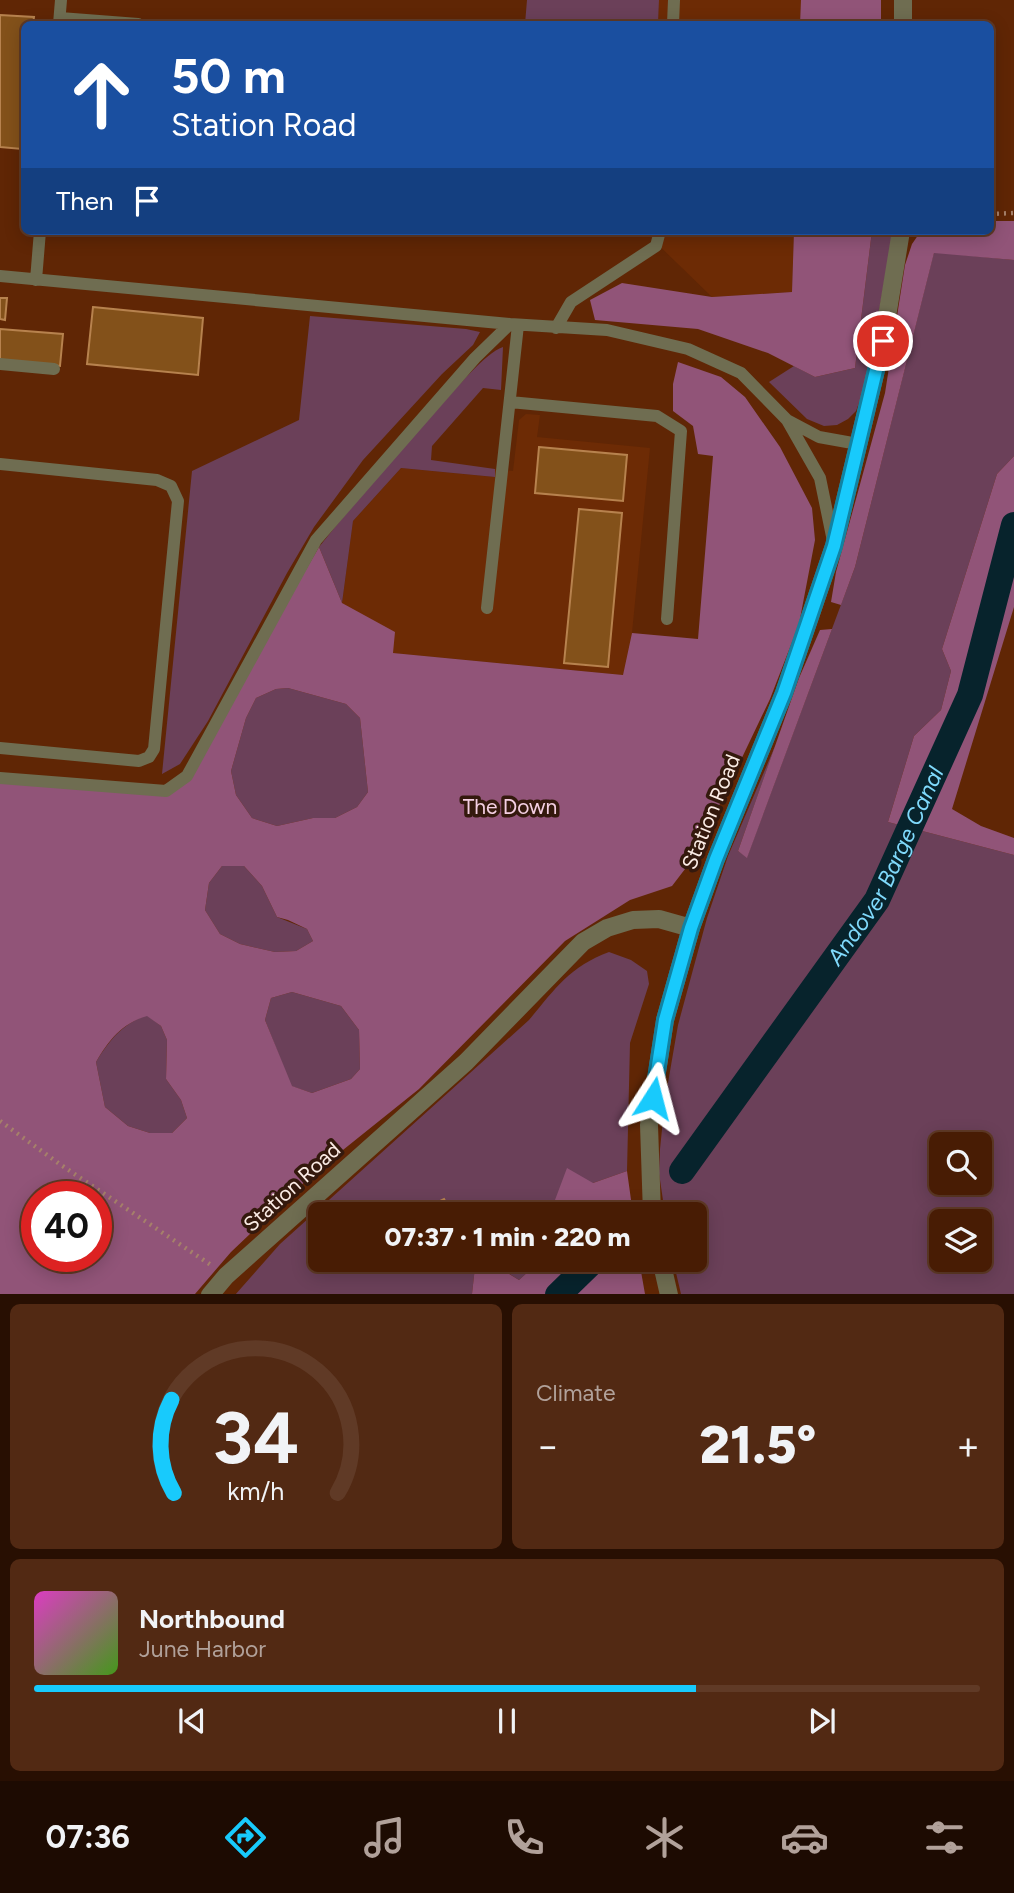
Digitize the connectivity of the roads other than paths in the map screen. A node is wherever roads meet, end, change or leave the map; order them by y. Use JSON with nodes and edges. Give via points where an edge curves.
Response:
{"nodes":[{"id":1,"x":61,"y":0,"type":"edge"},
{"id":2,"x":674,"y":0,"type":"edge"},
{"id":3,"x":903,"y":0,"type":"edge"},
{"id":4,"x":59,"y":21,"type":"edge"},
{"id":5,"x":673,"y":21,"type":"edge"},
{"id":6,"x":903,"y":21,"type":"edge"},
{"id":7,"x":40,"y":235,"type":"edge"},
{"id":8,"x":659,"y":235,"type":"edge"},
{"id":9,"x":900,"y":235,"type":"edge"},
{"id":10,"x":0,"y":276,"type":"edge"},
{"id":11,"x":36,"y":280,"type":"junction"},
{"id":12,"x":514,"y":325,"type":"junction"},
{"id":13,"x":556,"y":328,"type":"junction"},
{"id":14,"x":0,"y":364,"type":"edge"},
{"id":15,"x":54,"y":369,"type":"dead end"},
{"id":16,"x":510,"y":402,"type":"junction"},
{"id":17,"x":787,"y":420,"type":"junction"},
{"id":18,"x":858,"y":444,"type":"junction"},
{"id":19,"x":0,"y":464,"type":"edge"},
{"id":20,"x":834,"y":546,"type":"junction"},
{"id":21,"x":488,"y":608,"type":"dead end"},
{"id":22,"x":667,"y":619,"type":"dead end"},
{"id":23,"x":0,"y":748,"type":"edge"},
{"id":24,"x":0,"y":778,"type":"edge"},
{"id":25,"x":691,"y":928,"type":"junction"},
{"id":26,"x":652,"y":1202,"type":"edge"},
{"id":27,"x":664,"y":1272,"type":"edge"},
{"id":28,"x":210,"y":1294,"type":"edge"},
{"id":29,"x":669,"y":1294,"type":"edge"}],
"edges":[{"from":1,"to":4,"type":"lane"},
{"from":2,"to":5,"type":"lane"},
{"from":3,"to":6,"type":"street"},
{"from":7,"to":11,"type":"lane"},
{"from":8,"to":13,"type":"lane","via":[[656,246],[570,302]]},
{"from":9,"to":18,"type":"street","name":"Station Road","via":[[883,341]]},
{"from":10,"to":11,"type":"lane"},
{"from":11,"to":12,"type":"lane"},
{"from":12,"to":13,"type":"lane"},
{"from":12,"to":16,"type":"lane"},
{"from":12,"to":24,"type":"lane","via":[[475,358],[316,540],[187,776],[166,791]]},
{"from":13,"to":17,"type":"lane","via":[[607,330],[688,349],[741,373]]},
{"from":14,"to":15,"type":"lane"},
{"from":16,"to":21,"type":"lane"},
{"from":16,"to":22,"type":"lane","via":[[657,416],[681,430]]},
{"from":17,"to":18,"type":"lane","via":[[820,437]]},
{"from":17,"to":20,"type":"lane","via":[[820,478]]},
{"from":18,"to":20,"type":"street","name":"Station Road"},
{"from":19,"to":23,"type":"lane","via":[[157,480],[171,486],[178,501],[155,749],[139,761]]},
{"from":20,"to":25,"type":"street","name":"Station Road","via":[[784,693]]},
{"from":25,"to":26,"type":"street","via":[[665,1020],[649,1125]]},
{"from":25,"to":28,"type":"street","name":"Station Road","via":[[659,919],[633,920],[607,928],[583,943],[466,1062]]},
{"from":27,"to":29,"type":"street"}]}
